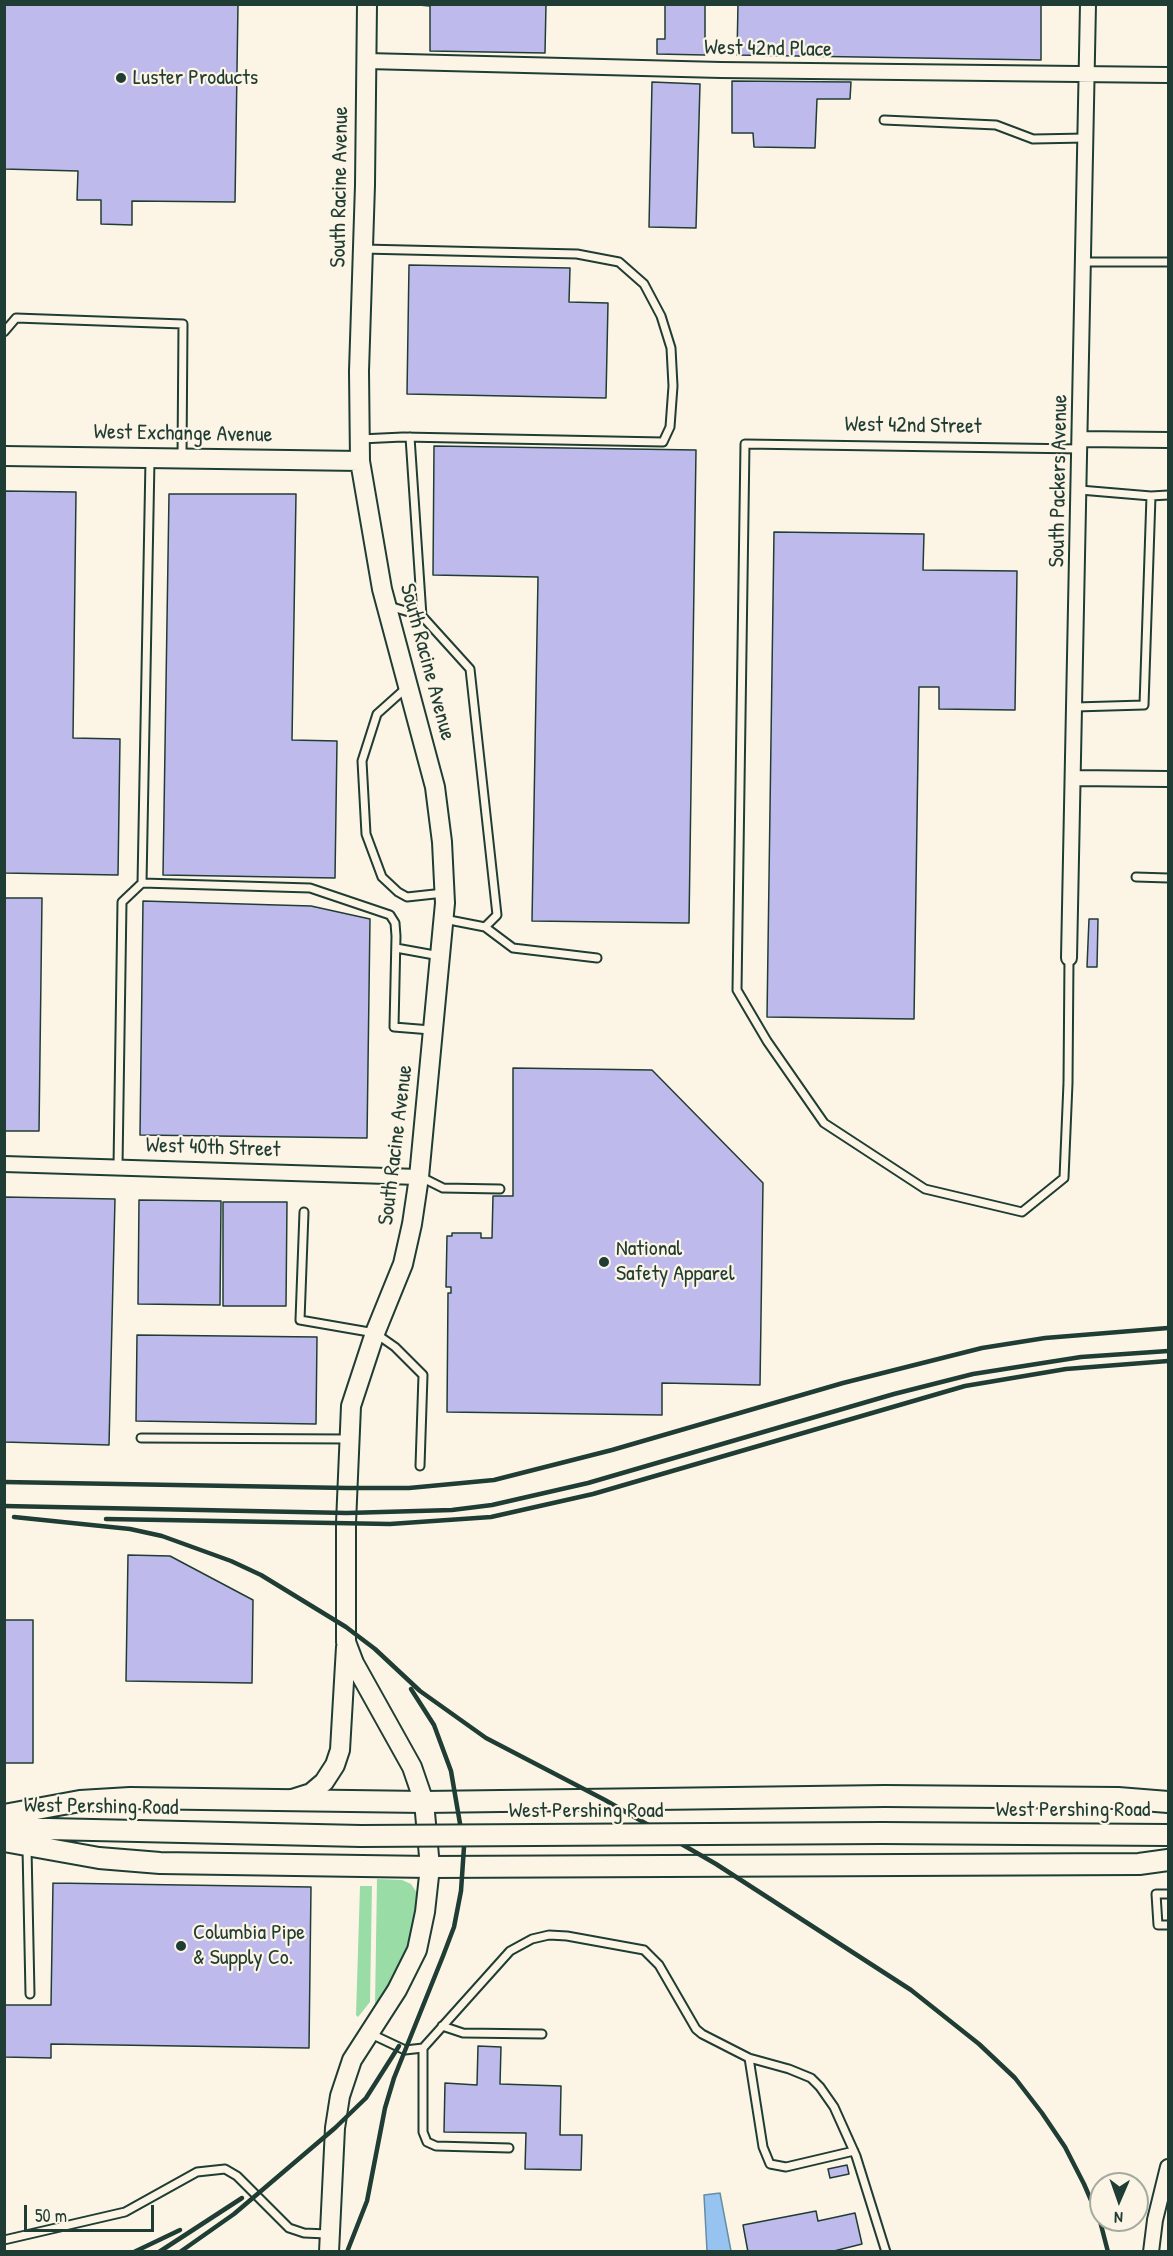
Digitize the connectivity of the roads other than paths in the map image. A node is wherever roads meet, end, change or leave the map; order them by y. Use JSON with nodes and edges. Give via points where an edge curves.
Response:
{"nodes":[{"id":1,"x":367,"y":4,"type":"edge"},
{"id":2,"x":1088,"y":4,"type":"edge"},
{"id":3,"x":367,"y":61,"type":"junction"},
{"id":4,"x":1088,"y":73,"type":"junction"},
{"id":5,"x":1168,"y":75,"type":"edge"},
{"id":6,"x":884,"y":120,"type":"dead end"},
{"id":7,"x":1086,"y":138,"type":"junction"},
{"id":8,"x":363,"y":249,"type":"junction"},
{"id":9,"x":1084,"y":262,"type":"junction"},
{"id":10,"x":1168,"y":262,"type":"edge"},
{"id":11,"x":4,"y":332,"type":"edge"},
{"id":12,"x":410,"y":437,"type":"junction"},
{"id":13,"x":360,"y":439,"type":"junction"},
{"id":14,"x":1168,"y":440,"type":"edge"},
{"id":15,"x":1081,"y":444,"type":"junction"},
{"id":16,"x":4,"y":456,"type":"edge"},
{"id":17,"x":150,"y":458,"type":"junction"},
{"id":18,"x":182,"y":458,"type":"junction"},
{"id":19,"x":360,"y":461,"type":"junction"},
{"id":20,"x":1080,"y":490,"type":"junction"},
{"id":21,"x":1168,"y":495,"type":"edge"},
{"id":22,"x":1151,"y":496,"type":"junction"},
{"id":23,"x":386,"y":605,"type":"junction"},
{"id":24,"x":422,"y":616,"type":"junction"},
{"id":25,"x":408,"y":687,"type":"junction"},
{"id":26,"x":1075,"y":707,"type":"junction"},
{"id":27,"x":1074,"y":778,"type":"junction"},
{"id":28,"x":1168,"y":779,"type":"edge"},
{"id":29,"x":1136,"y":877,"type":"dead end"},
{"id":30,"x":1168,"y":878,"type":"edge"},
{"id":31,"x":142,"y":883,"type":"junction"},
{"id":32,"x":444,"y":893,"type":"junction"},
{"id":33,"x":443,"y":919,"type":"junction"},
{"id":34,"x":485,"y":927,"type":"junction"},
{"id":35,"x":396,"y":948,"type":"junction"},
{"id":36,"x":440,"y":956,"type":"junction"},
{"id":37,"x":597,"y":958,"type":"dead end"},
{"id":38,"x":1069,"y":958,"type":"joint"},
{"id":39,"x":433,"y":1030,"type":"junction"},
{"id":40,"x":4,"y":1164,"type":"edge"},
{"id":41,"x":118,"y":1166,"type":"junction"},
{"id":42,"x":419,"y":1177,"type":"junction"},
{"id":43,"x":500,"y":1189,"type":"dead end"},
{"id":44,"x":304,"y":1212,"type":"dead end"},
{"id":45,"x":375,"y":1333,"type":"junction"},
{"id":46,"x":141,"y":1438,"type":"dead end"},
{"id":47,"x":349,"y":1439,"type":"junction"},
{"id":48,"x":420,"y":1467,"type":"dead end"},
{"id":49,"x":346,"y":1642,"type":"junction"},
{"id":50,"x":288,"y":1800,"type":"junction"},
{"id":51,"x":424,"y":1802,"type":"junction"},
{"id":52,"x":1168,"y":1803,"type":"edge"},
{"id":53,"x":4,"y":1815,"type":"edge"},
{"id":54,"x":4,"y":1828,"type":"edge"},
{"id":55,"x":1168,"y":1835,"type":"edge"},
{"id":56,"x":4,"y":1841,"type":"edge"},
{"id":57,"x":27,"y":1845,"type":"junction"},
{"id":58,"x":1168,"y":1860,"type":"edge"},
{"id":59,"x":430,"y":1867,"type":"junction"},
{"id":60,"x":1168,"y":1894,"type":"edge"},
{"id":61,"x":1168,"y":1925,"type":"edge"},
{"id":62,"x":30,"y":1994,"type":"dead end"},
{"id":63,"x":442,"y":2026,"type":"junction"},
{"id":64,"x":369,"y":2032,"type":"junction"},
{"id":65,"x":542,"y":2034,"type":"dead end"},
{"id":66,"x":423,"y":2048,"type":"junction"},
{"id":67,"x":749,"y":2058,"type":"junction"},
{"id":68,"x":508,"y":2148,"type":"dead end"},
{"id":69,"x":854,"y":2151,"type":"junction"},
{"id":70,"x":1168,"y":2167,"type":"edge"},
{"id":71,"x":4,"y":2240,"type":"edge"},
{"id":72,"x":330,"y":2243,"type":"edge"},
{"id":73,"x":886,"y":2252,"type":"edge"},
{"id":74,"x":1151,"y":2252,"type":"edge"}],
"edges":[{"from":1,"to":3,"type":"street","name":"South Racine Avenue"},
{"from":2,"to":4,"type":"street","name":"South Packers Avenue"},
{"from":3,"to":4,"type":"street","name":"West 42nd Place","via":[[721,70]]},
{"from":3,"to":8,"type":"street","name":"South Racine Avenue"},
{"from":4,"to":5,"type":"street","name":"West 42nd Place"},
{"from":4,"to":7,"type":"street","name":"South Packers Avenue"},
{"from":6,"to":7,"type":"lane","via":[[996,125],[1034,139]]},
{"from":7,"to":9,"type":"street","name":"South Packers Avenue"},
{"from":8,"to":12,"type":"lane","via":[[604,257],[619,262],[644,284],[661,315],[671,348],[670,427],[663,442]]},
{"from":8,"to":13,"type":"street","name":"South Racine Avenue"},
{"from":9,"to":10,"type":"lane"},
{"from":9,"to":15,"type":"street","name":"South Packers Avenue"},
{"from":11,"to":18,"type":"lane","via":[[16,318],[183,324]]},
{"from":12,"to":13,"type":"lane"},
{"from":12,"to":24,"type":"lane"},
{"from":13,"to":19,"type":"street","name":"South Racine Avenue"},
{"from":14,"to":15,"type":"street","name":"West 42nd Street"},
{"from":15,"to":20,"type":"street","name":"South Packers Avenue"},
{"from":15,"to":38,"type":"lane","name":"West 42nd Street","via":[[745,444],[737,990],[767,1041],[824,1123],[925,1189],[1022,1212],[1064,1178]]},
{"from":16,"to":17,"type":"street","name":"West Exchange Avenue"},
{"from":17,"to":18,"type":"street","name":"West Exchange Avenue"},
{"from":17,"to":31,"type":"lane"},
{"from":18,"to":19,"type":"street","name":"West Exchange Avenue"},
{"from":19,"to":23,"type":"street","name":"South Racine Avenue"},
{"from":20,"to":22,"type":"lane"},
{"from":20,"to":26,"type":"street","name":"South Packers Avenue"},
{"from":21,"to":22,"type":"lane"},
{"from":22,"to":26,"type":"lane","via":[[1144,705]]},
{"from":23,"to":24,"type":"lane"},
{"from":23,"to":25,"type":"street","name":"South Racine Avenue"},
{"from":24,"to":34,"type":"lane","via":[[470,669],[497,915]]},
{"from":25,"to":32,"type":"street","name":"South Racine Avenue","via":[[435,787]]},
{"from":25,"to":32,"type":"lane","via":[[377,714],[362,761],[366,834],[382,877],[398,892],[407,897]]},
{"from":26,"to":27,"type":"street","name":"South Packers Avenue"},
{"from":27,"to":28,"type":"street"},
{"from":27,"to":38,"type":"street","name":"South Packers Avenue"},
{"from":29,"to":30,"type":"lane"},
{"from":31,"to":35,"type":"lane","via":[[310,888],[390,915],[395,923]]},
{"from":31,"to":41,"type":"lane","via":[[122,902]]},
{"from":32,"to":33,"type":"street","name":"South Racine Avenue"},
{"from":33,"to":34,"type":"lane"},
{"from":33,"to":36,"type":"street","name":"South Racine Avenue"},
{"from":34,"to":37,"type":"lane","via":[[513,948]]},
{"from":35,"to":36,"type":"lane"},
{"from":35,"to":39,"type":"lane","via":[[394,1027]]},
{"from":36,"to":39,"type":"street","name":"South Racine Avenue"},
{"from":39,"to":42,"type":"street","name":"South Racine Avenue"},
{"from":40,"to":41,"type":"street","name":"West 40th Street"},
{"from":41,"to":42,"type":"street","name":"West 40th Street"},
{"from":42,"to":43,"type":"lane","via":[[442,1188]]},
{"from":42,"to":45,"type":"street","name":"South Racine Avenue","via":[[403,1264]]},
{"from":44,"to":45,"type":"lane","via":[[300,1320]]},
{"from":45,"to":47,"type":"street","name":"South Racine Avenue","via":[[351,1406]]},
{"from":45,"to":48,"type":"lane","via":[[423,1375]]},
{"from":46,"to":47,"type":"lane"},
{"from":47,"to":49,"type":"street","name":"South Racine Avenue"},
{"from":49,"to":50,"type":"street","via":[[340,1750],[335,1765],[311,1793]]},
{"from":49,"to":51,"type":"street","name":"South Racine Avenue","via":[[412,1767]]},
{"from":50,"to":51,"type":"main road"},
{"from":50,"to":53,"type":"main road","via":[[130,1798],[80,1801]]},
{"from":51,"to":52,"type":"main road","via":[[885,1796],[1118,1798]]},
{"from":51,"to":59,"type":"street","name":"South Racine Avenue"},
{"from":54,"to":55,"type":"main road","name":"West Pershing Road","bridge":true,"via":[[361,1836]]},
{"from":56,"to":57,"type":"main road"},
{"from":57,"to":59,"type":"main road","via":[[99,1858],[160,1863]]},
{"from":57,"to":62,"type":"lane"},
{"from":58,"to":59,"type":"main road","via":[[1139,1864]]},
{"from":59,"to":64,"type":"street","name":"South Racine Avenue","via":[[417,1950]]},
{"from":60,"to":61,"type":"lane","via":[[1156,1894],[1158,1924]]},
{"from":63,"to":65,"type":"lane","via":[[463,2032]]},
{"from":63,"to":66,"type":"lane"},
{"from":63,"to":67,"type":"lane","via":[[516,1946],[549,1935],[567,1936],[644,1950],[659,1965],[696,2029],[715,2043]]},
{"from":64,"to":66,"type":"lane","via":[[405,2050]]},
{"from":64,"to":72,"type":"street","name":"South Racine Avenue","via":[[352,2060],[340,2096]]},
{"from":66,"to":68,"type":"lane","via":[[423,2132],[427,2142],[436,2146]]},
{"from":67,"to":69,"type":"lane","via":[[811,2078],[834,2107]]},
{"from":67,"to":69,"type":"lane","via":[[763,2147],[770,2164],[786,2167]]},
{"from":69,"to":73,"type":"lane"},
{"from":70,"to":74,"type":"street"},
{"from":71,"to":72,"type":"lane","via":[[125,2212],[197,2172],[225,2169],[289,2228]]}]}
